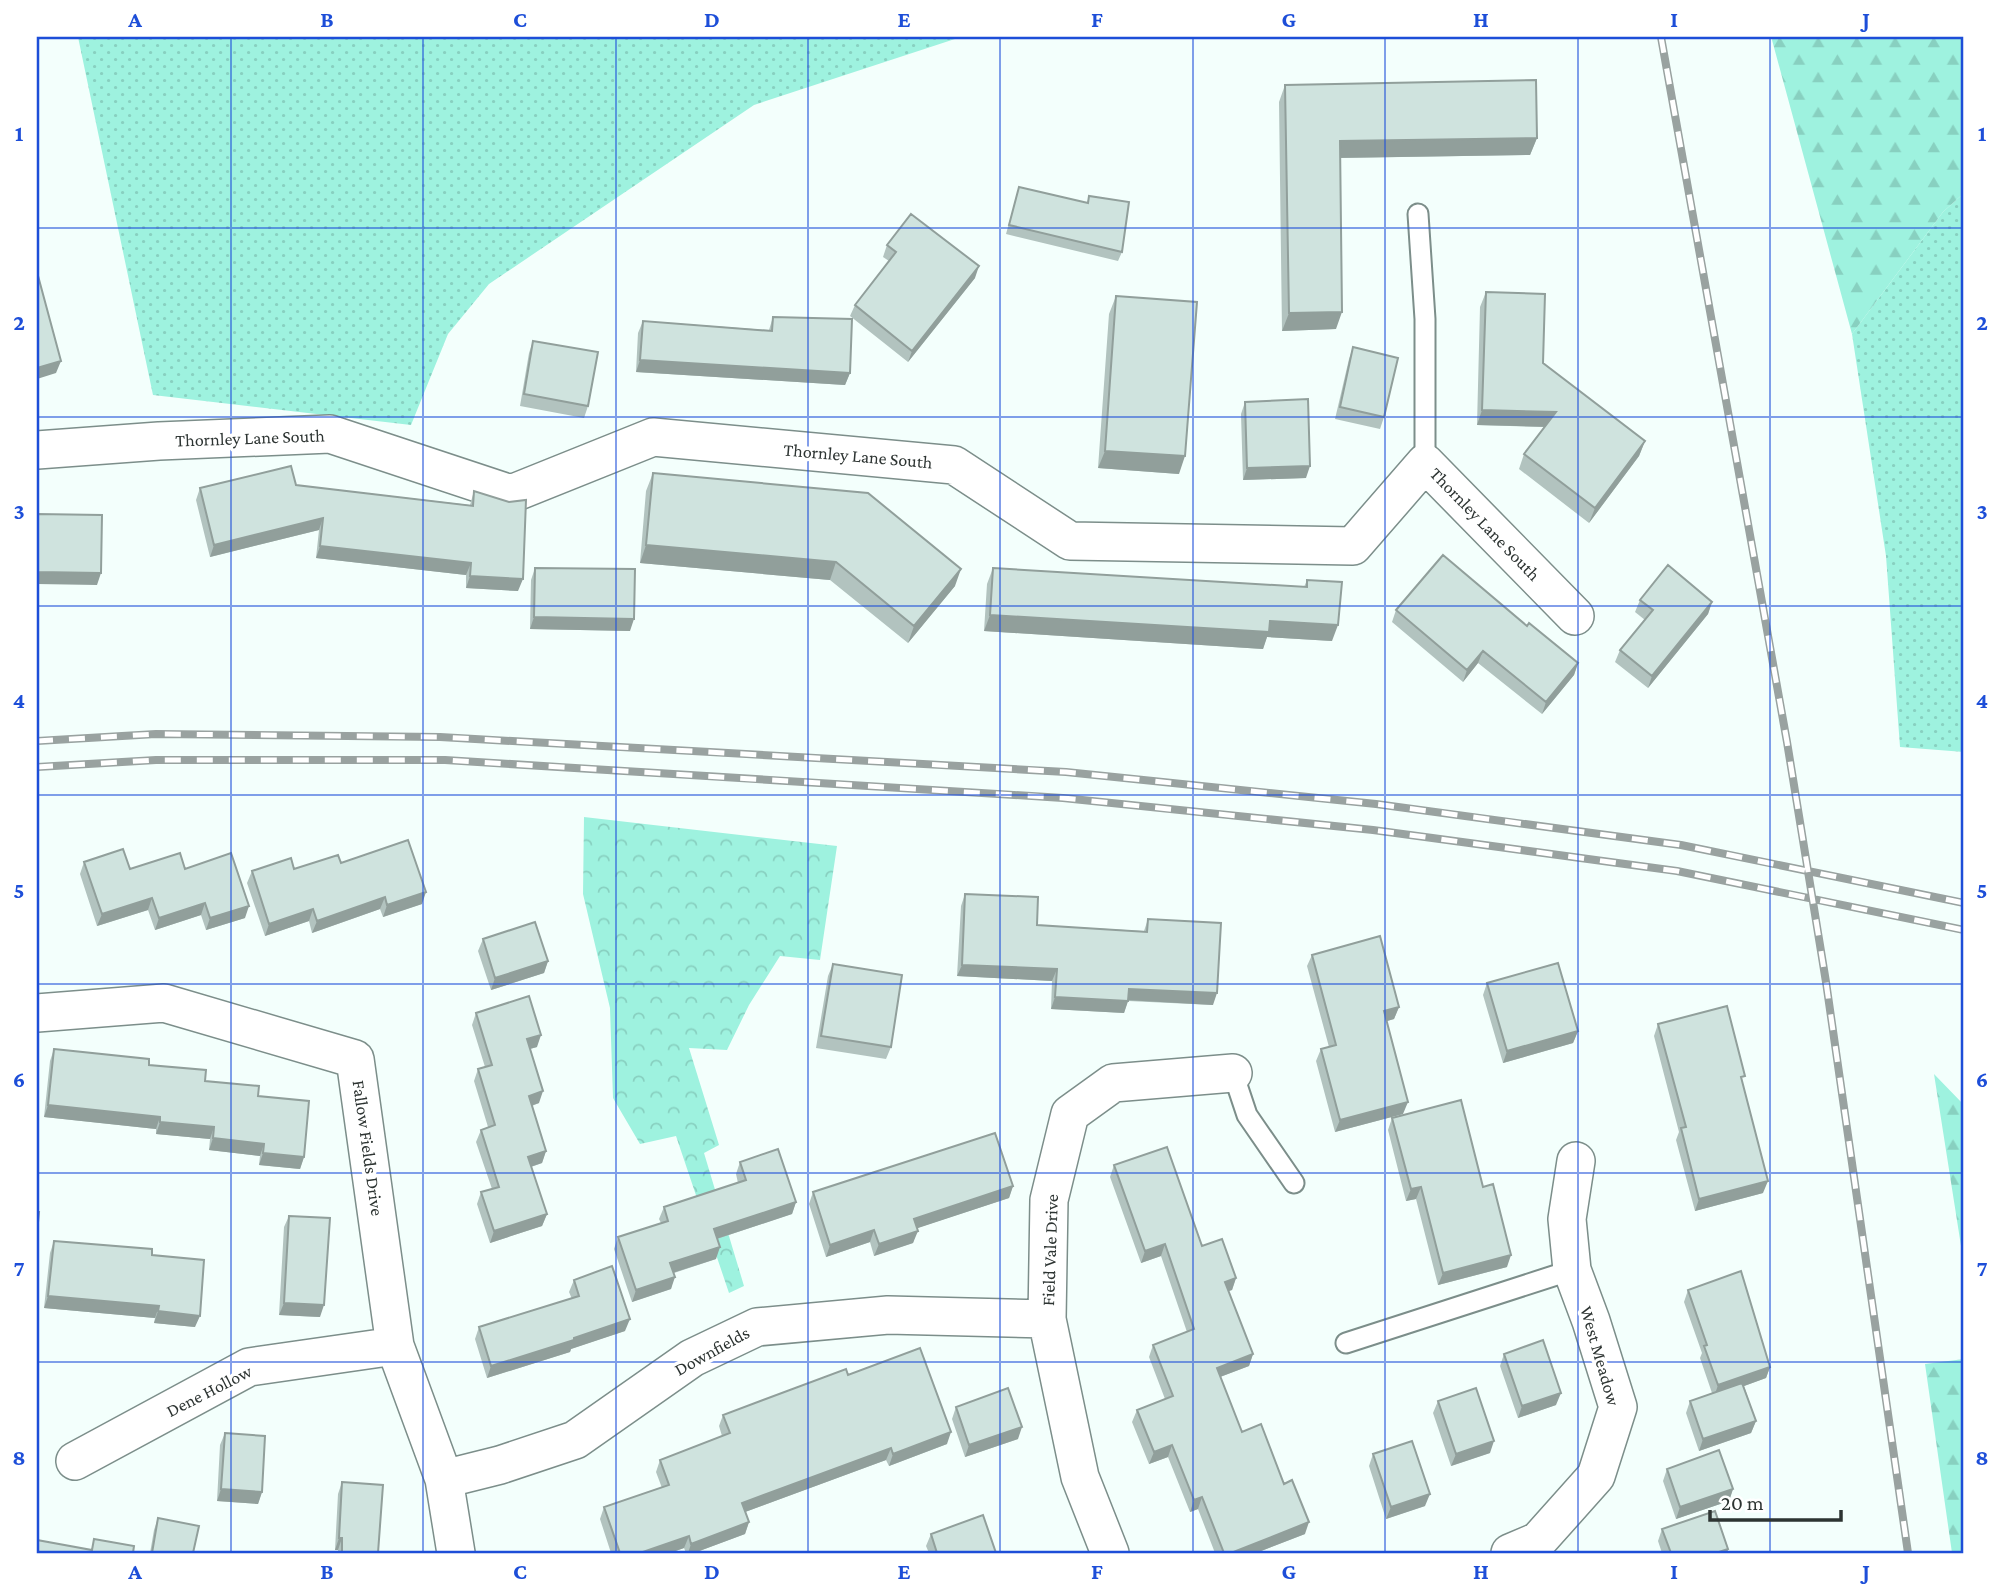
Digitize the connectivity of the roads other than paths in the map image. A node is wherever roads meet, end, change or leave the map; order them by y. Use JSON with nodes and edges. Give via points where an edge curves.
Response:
{"nodes":[{"id":1,"x":1418,"y":214,"type":"dead end"},
{"id":2,"x":37,"y":450,"type":"edge"},
{"id":3,"x":1425,"y":463,"type":"junction"},
{"id":4,"x":1575,"y":616,"type":"dead end"},
{"id":5,"x":37,"y":1013,"type":"edge"},
{"id":6,"x":1233,"y":1073,"type":"joint"},
{"id":7,"x":1576,"y":1161,"type":"dead end"},
{"id":8,"x":1294,"y":1183,"type":"dead end"},
{"id":9,"x":1572,"y":1270,"type":"junction"},
{"id":10,"x":1047,"y":1319,"type":"junction"},
{"id":11,"x":1346,"y":1343,"type":"dead end"},
{"id":12,"x":395,"y":1346,"type":"junction"},
{"id":13,"x":75,"y":1461,"type":"dead end"},
{"id":14,"x":444,"y":1479,"type":"junction"},
{"id":15,"x":1532,"y":1549,"type":"edge"},
{"id":16,"x":456,"y":1553,"type":"edge"},
{"id":17,"x":1110,"y":1553,"type":"edge"}],
"edges":[{"from":1,"to":3,"type":"lane"},
{"from":2,"to":3,"type":"street","name":"Thornley Lane South","via":[[330,434],[511,494],[653,438],[954,465],[1070,541],[1353,546]]},
{"from":3,"to":4,"type":"street","name":"Thornley Lane South"},
{"from":5,"to":12,"type":"street","name":"Fallow Fields Drive","via":[[164,1003],[355,1059]]},
{"from":6,"to":8,"type":"lane","via":[[1247,1115]]},
{"from":6,"to":10,"type":"street","name":"Field Vale Drive","via":[[1113,1083],[1070,1114],[1049,1200]]},
{"from":7,"to":9,"type":"street","name":"West Meadow","via":[[1567,1219]]},
{"from":9,"to":11,"type":"lane"},
{"from":9,"to":15,"type":"street","name":"West Meadow","via":[[1618,1407],[1596,1476]]},
{"from":10,"to":14,"type":"street","name":"Downfields","via":[[888,1315],[757,1326],[692,1358],[575,1440]]},
{"from":10,"to":17,"type":"street","name":"Field Vale Drive","via":[[1080,1477]]},
{"from":12,"to":13,"type":"street","name":"Dene Hollow","via":[[249,1367]]},
{"from":12,"to":14,"type":"street","name":"Fallow Fields Drive"},
{"from":14,"to":16,"type":"street","name":"Fallow Fields Drive"}]}
